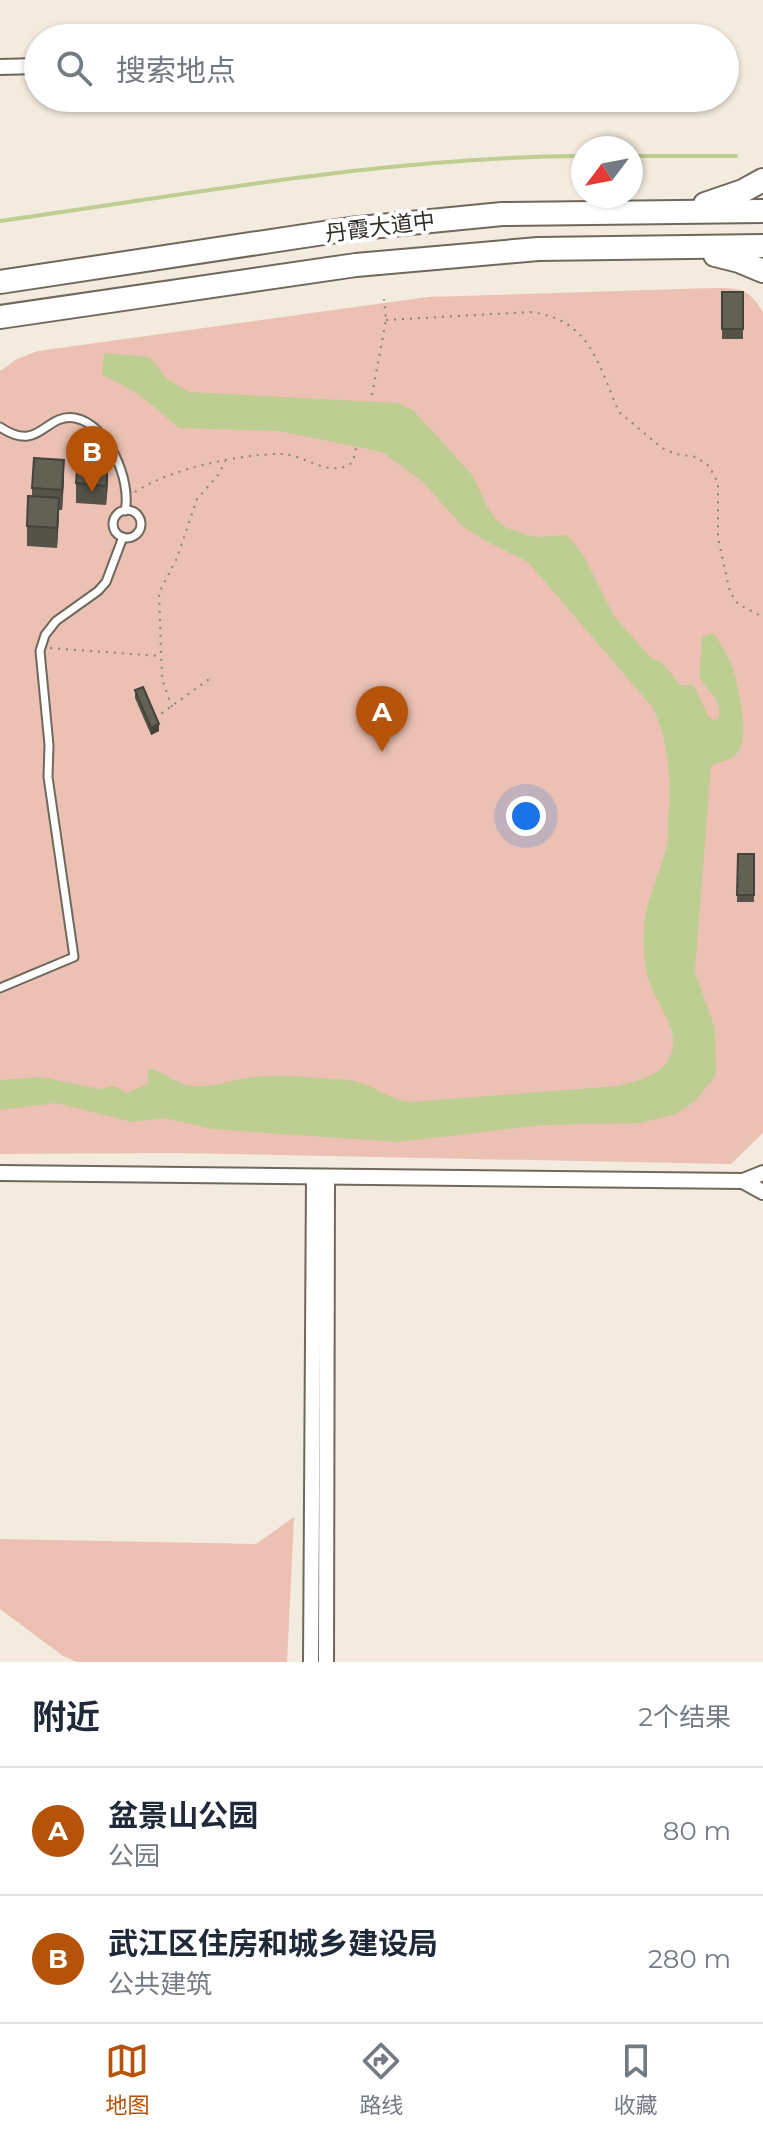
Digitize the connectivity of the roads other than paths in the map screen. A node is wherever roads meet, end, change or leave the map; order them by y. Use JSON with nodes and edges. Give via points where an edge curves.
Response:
{"nodes":[{"id":1,"x":24,"y":66,"type":"edge"},
{"id":2,"x":0,"y":67,"type":"edge"},
{"id":3,"x":763,"y":180,"type":"edge"},
{"id":4,"x":763,"y":211,"type":"edge"},
{"id":5,"x":673,"y":212,"type":"junction"},
{"id":6,"x":517,"y":213,"type":"junction"},
{"id":7,"x":674,"y":246,"type":"junction"},
{"id":8,"x":763,"y":246,"type":"edge"},
{"id":9,"x":523,"y":250,"type":"junction"},
{"id":10,"x":763,"y":271,"type":"edge"},
{"id":11,"x":0,"y":282,"type":"edge"},
{"id":12,"x":0,"y":317,"type":"edge"},
{"id":13,"x":0,"y":427,"type":"edge"},
{"id":14,"x":125,"y":511,"type":"junction"},
{"id":15,"x":123,"y":537,"type":"junction"},
{"id":16,"x":0,"y":988,"type":"edge"},
{"id":17,"x":0,"y":1173,"type":"edge"},
{"id":18,"x":763,"y":1173,"type":"edge"},
{"id":19,"x":321,"y":1177,"type":"junction"},
{"id":20,"x":743,"y":1181,"type":"junction"},
{"id":21,"x":763,"y":1192,"type":"edge"},
{"id":22,"x":311,"y":1662,"type":"edge"},
{"id":23,"x":326,"y":1662,"type":"edge"}],
"edges":[{"from":1,"to":2,"type":"street"},
{"from":3,"to":5,"type":"main road","via":[[723,199]]},
{"from":4,"to":5,"type":"main road","name":"丹霞大道中"},
{"from":5,"to":6,"type":"main road","name":"丹霞大道中"},
{"from":6,"to":9,"type":"main road","via":[[531,220],[535,232]]},
{"from":6,"to":11,"type":"main road","name":"丹霞大道中","via":[[350,229]]},
{"from":7,"to":8,"type":"main road","name":"丹霞大道中"},
{"from":7,"to":9,"type":"main road","name":"丹霞大道中"},
{"from":7,"to":10,"type":"main road"},
{"from":9,"to":12,"type":"main road","name":"丹霞大道中","via":[[356,265]]},
{"from":13,"to":14,"type":"lane","via":[[25,438],[67,418],[87,423],[117,461],[126,482]]},
{"from":14,"to":15,"type":"lane","via":[[114,521],[116,533]]},
{"from":14,"to":15,"type":"lane","via":[[136,514],[141,525],[135,535]]},
{"from":15,"to":16,"type":"lane","via":[[106,582],[56,621],[41,648],[48,777],[74,957]]},
{"from":17,"to":19,"type":"street"},
{"from":18,"to":20,"type":"street"},
{"from":19,"to":20,"type":"street"},
{"from":19,"to":22,"type":"street"},
{"from":19,"to":23,"type":"street"},
{"from":20,"to":21,"type":"street"}]}
